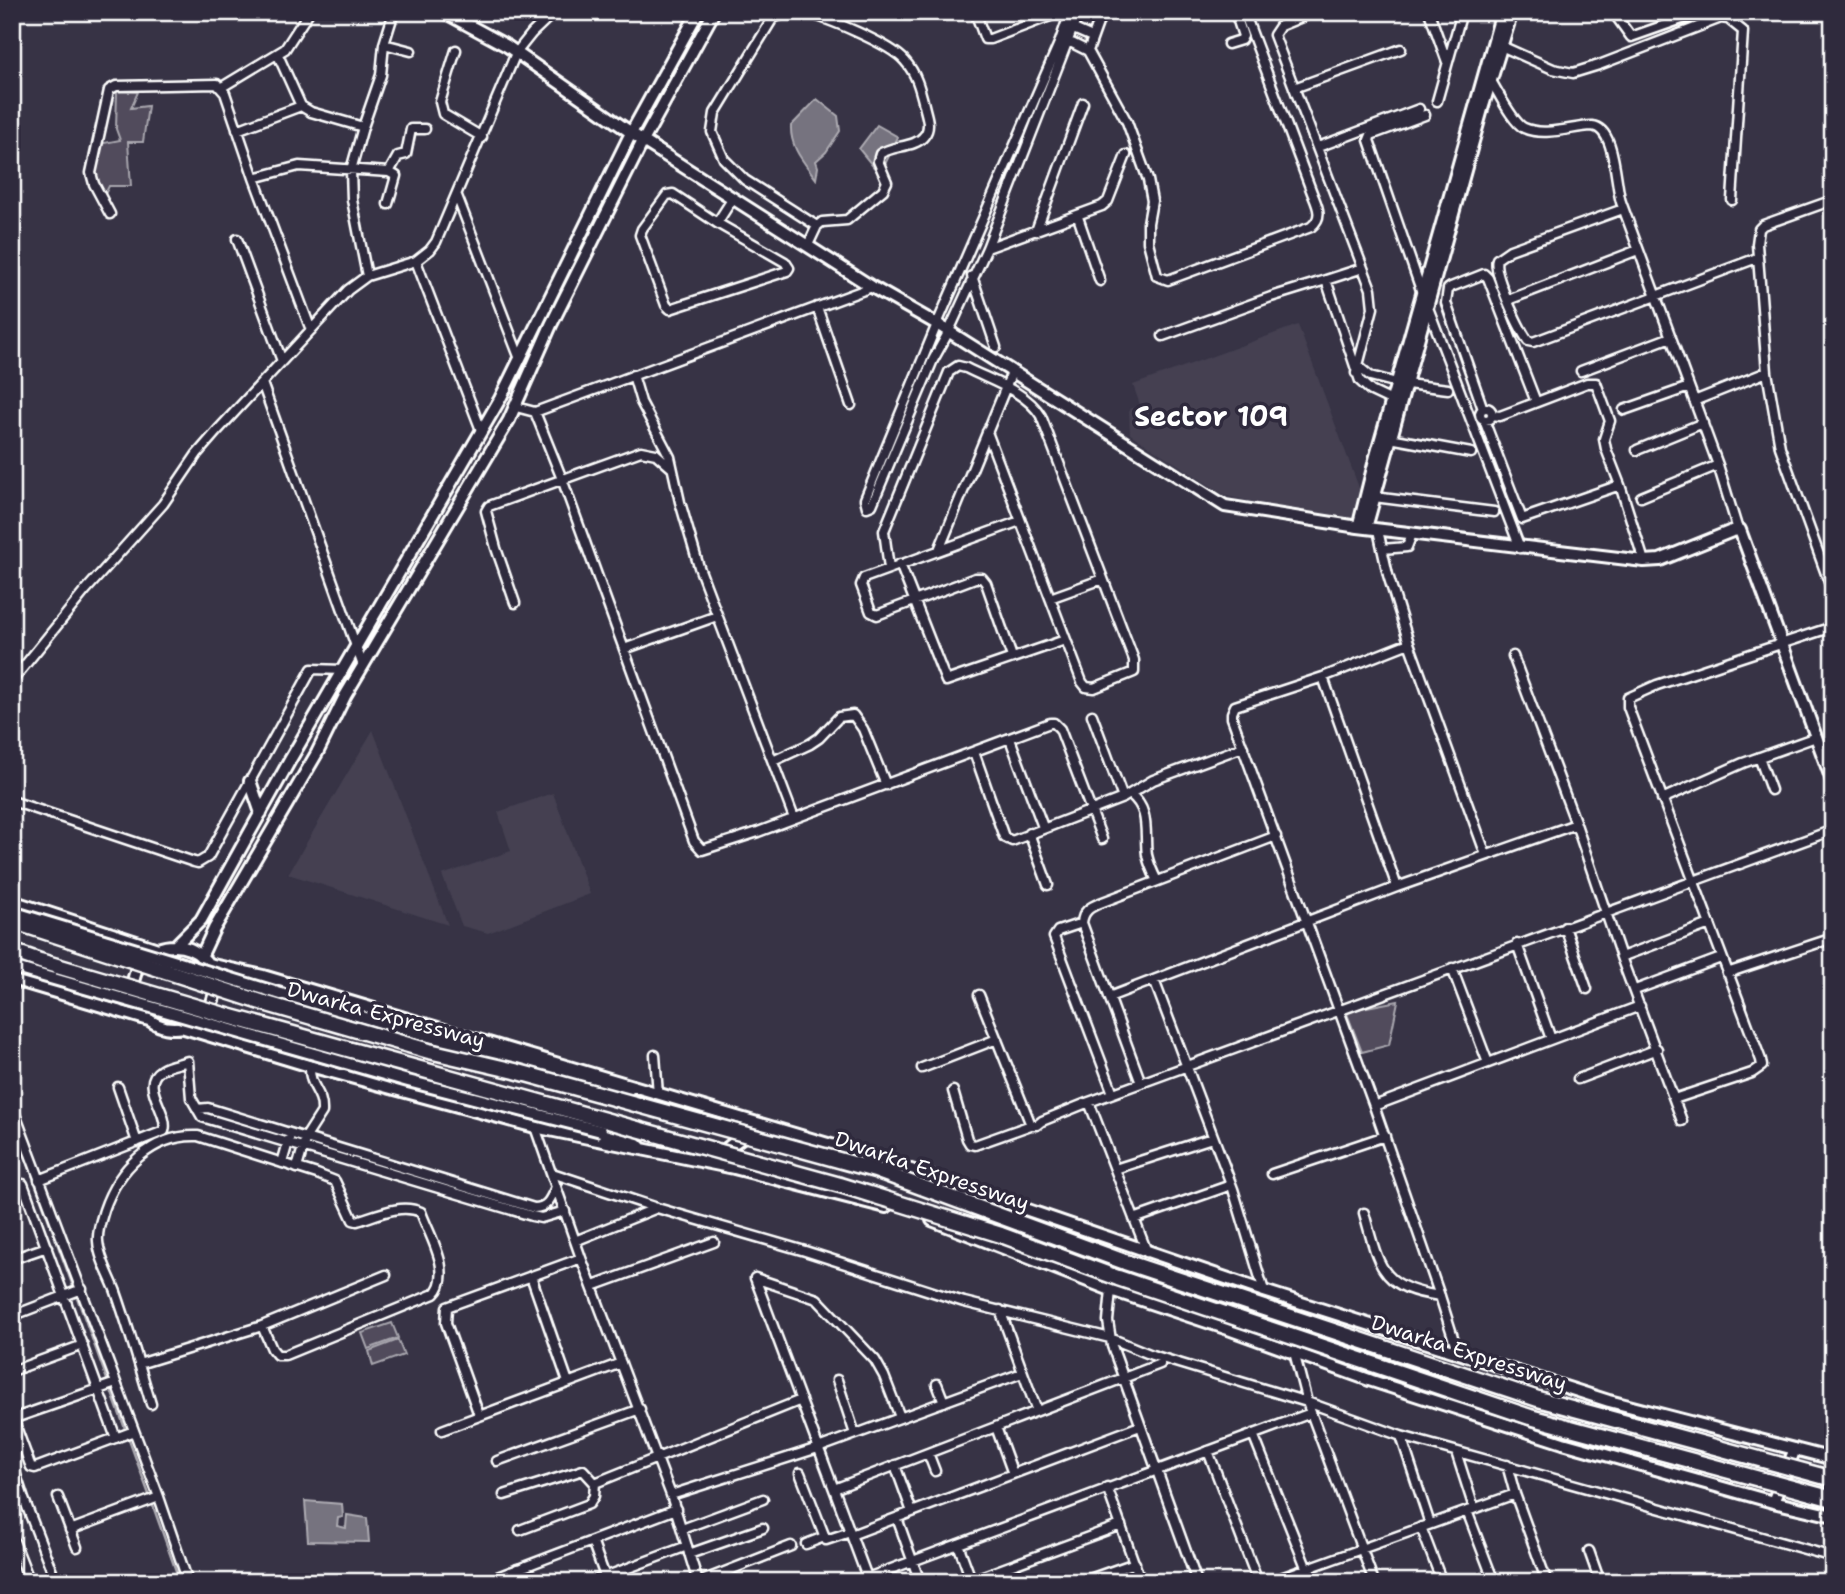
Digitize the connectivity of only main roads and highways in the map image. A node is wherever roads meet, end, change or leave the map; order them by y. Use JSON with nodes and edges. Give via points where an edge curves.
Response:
{"nodes":[{"id":1,"x":12,"y":921,"type":"edge"},
{"id":2,"x":12,"y":951,"type":"edge"},
{"id":3,"x":1833,"y":1479,"type":"edge"},
{"id":4,"x":1833,"y":1499,"type":"edge"}],
"edges":[{"from":1,"to":3,"type":"highway","name":"Dwarka Expressway","bridge":true,"via":[[279,1008],[875,1170],[1125,1262],[1538,1399]]},
{"from":2,"to":4,"type":"highway","name":"Dwarka Expressway","bridge":true,"via":[[221,1014],[840,1185],[1001,1235],[1530,1417]]}]}
